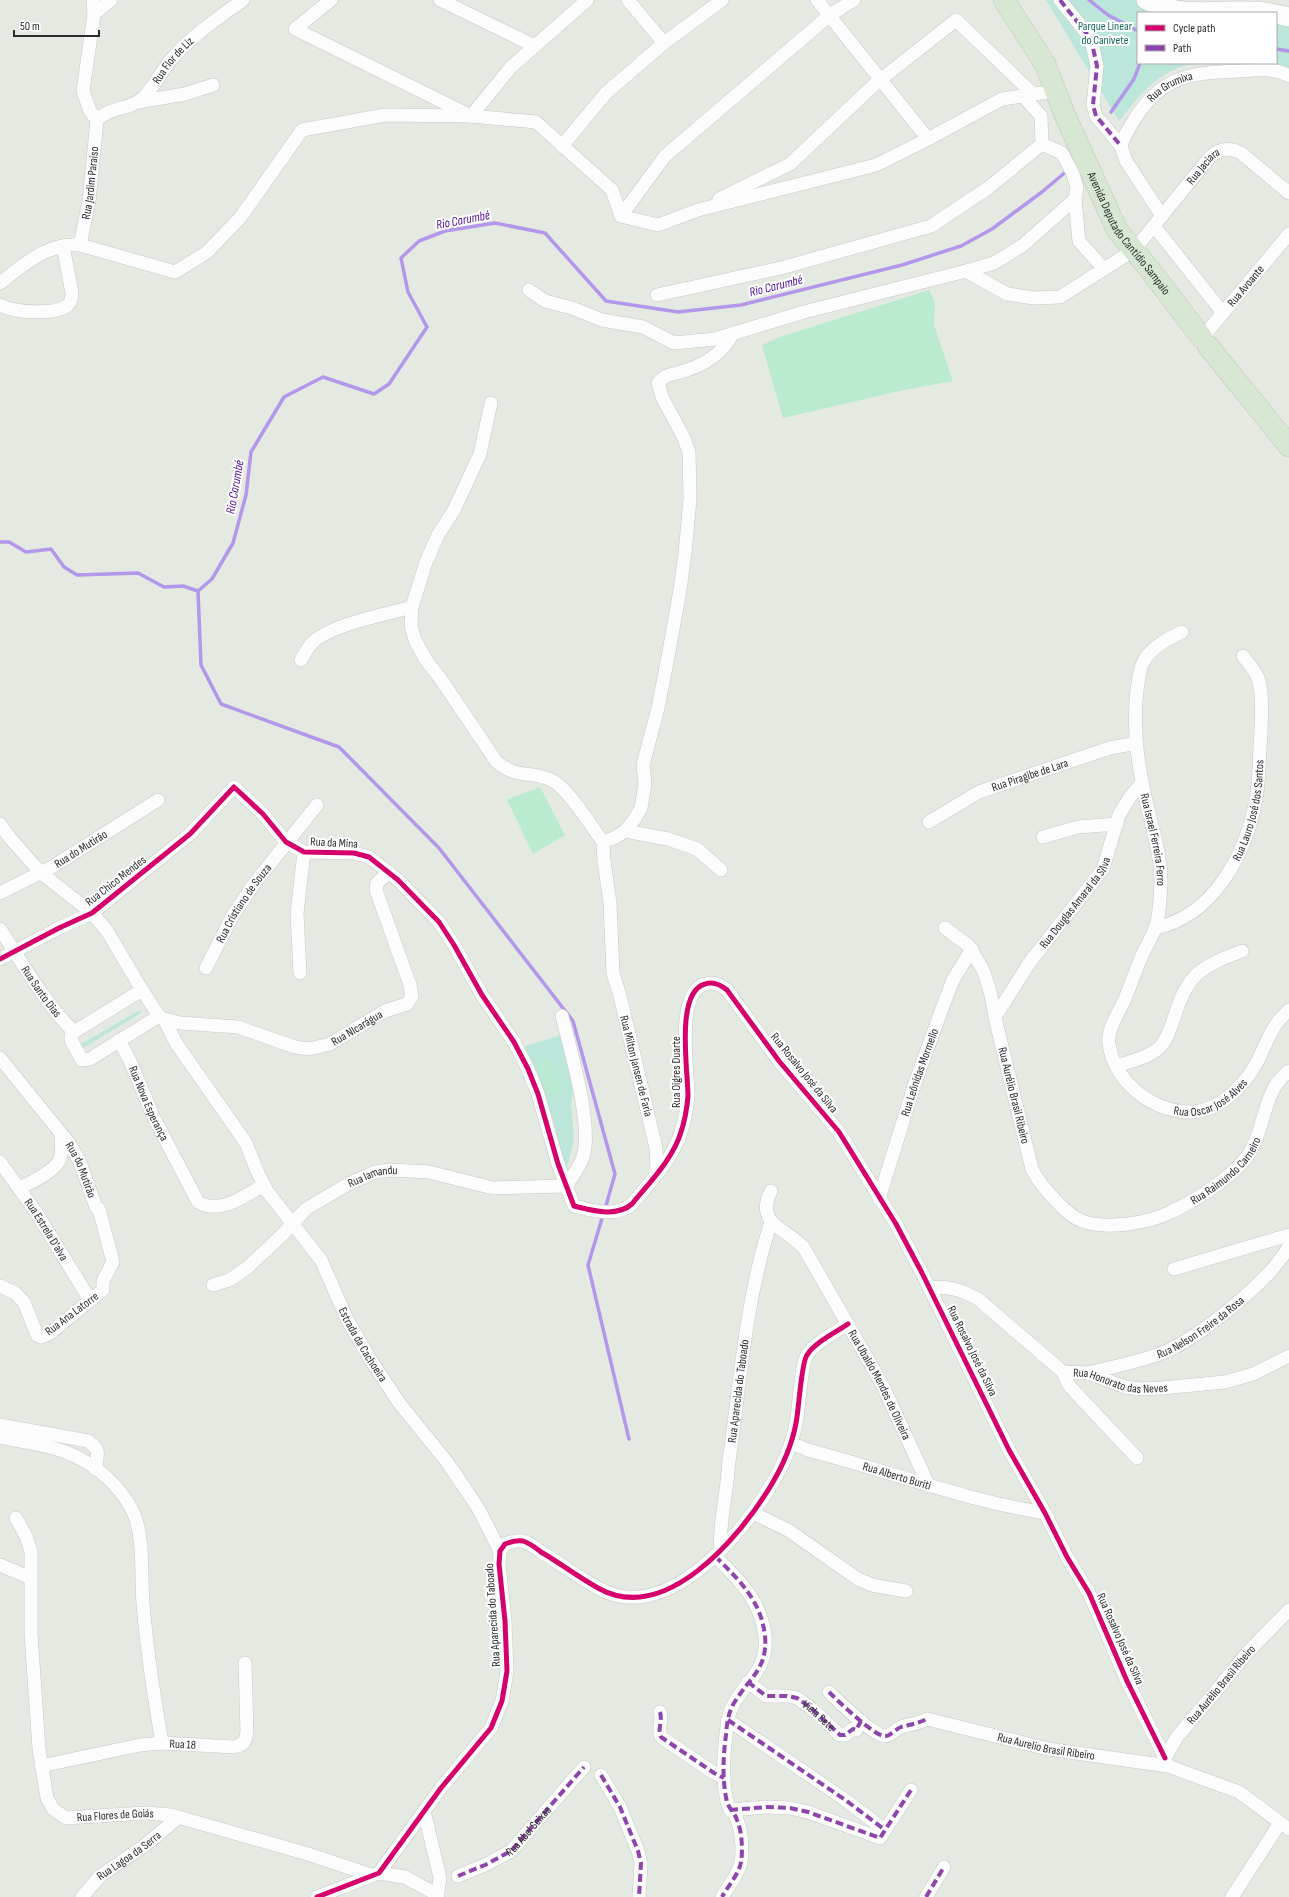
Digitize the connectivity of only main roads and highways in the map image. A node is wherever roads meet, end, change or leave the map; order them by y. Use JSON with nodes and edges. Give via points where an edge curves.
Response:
{"nodes":[{"id":1,"x":1004,"y":0,"type":"edge"},
{"id":2,"x":1289,"y":446,"type":"edge"}],
"edges":[{"from":1,"to":2,"type":"main road","name":"Avenida Deputado Cantídio Sampaio","via":[[1045,64],[1117,230]]}]}
